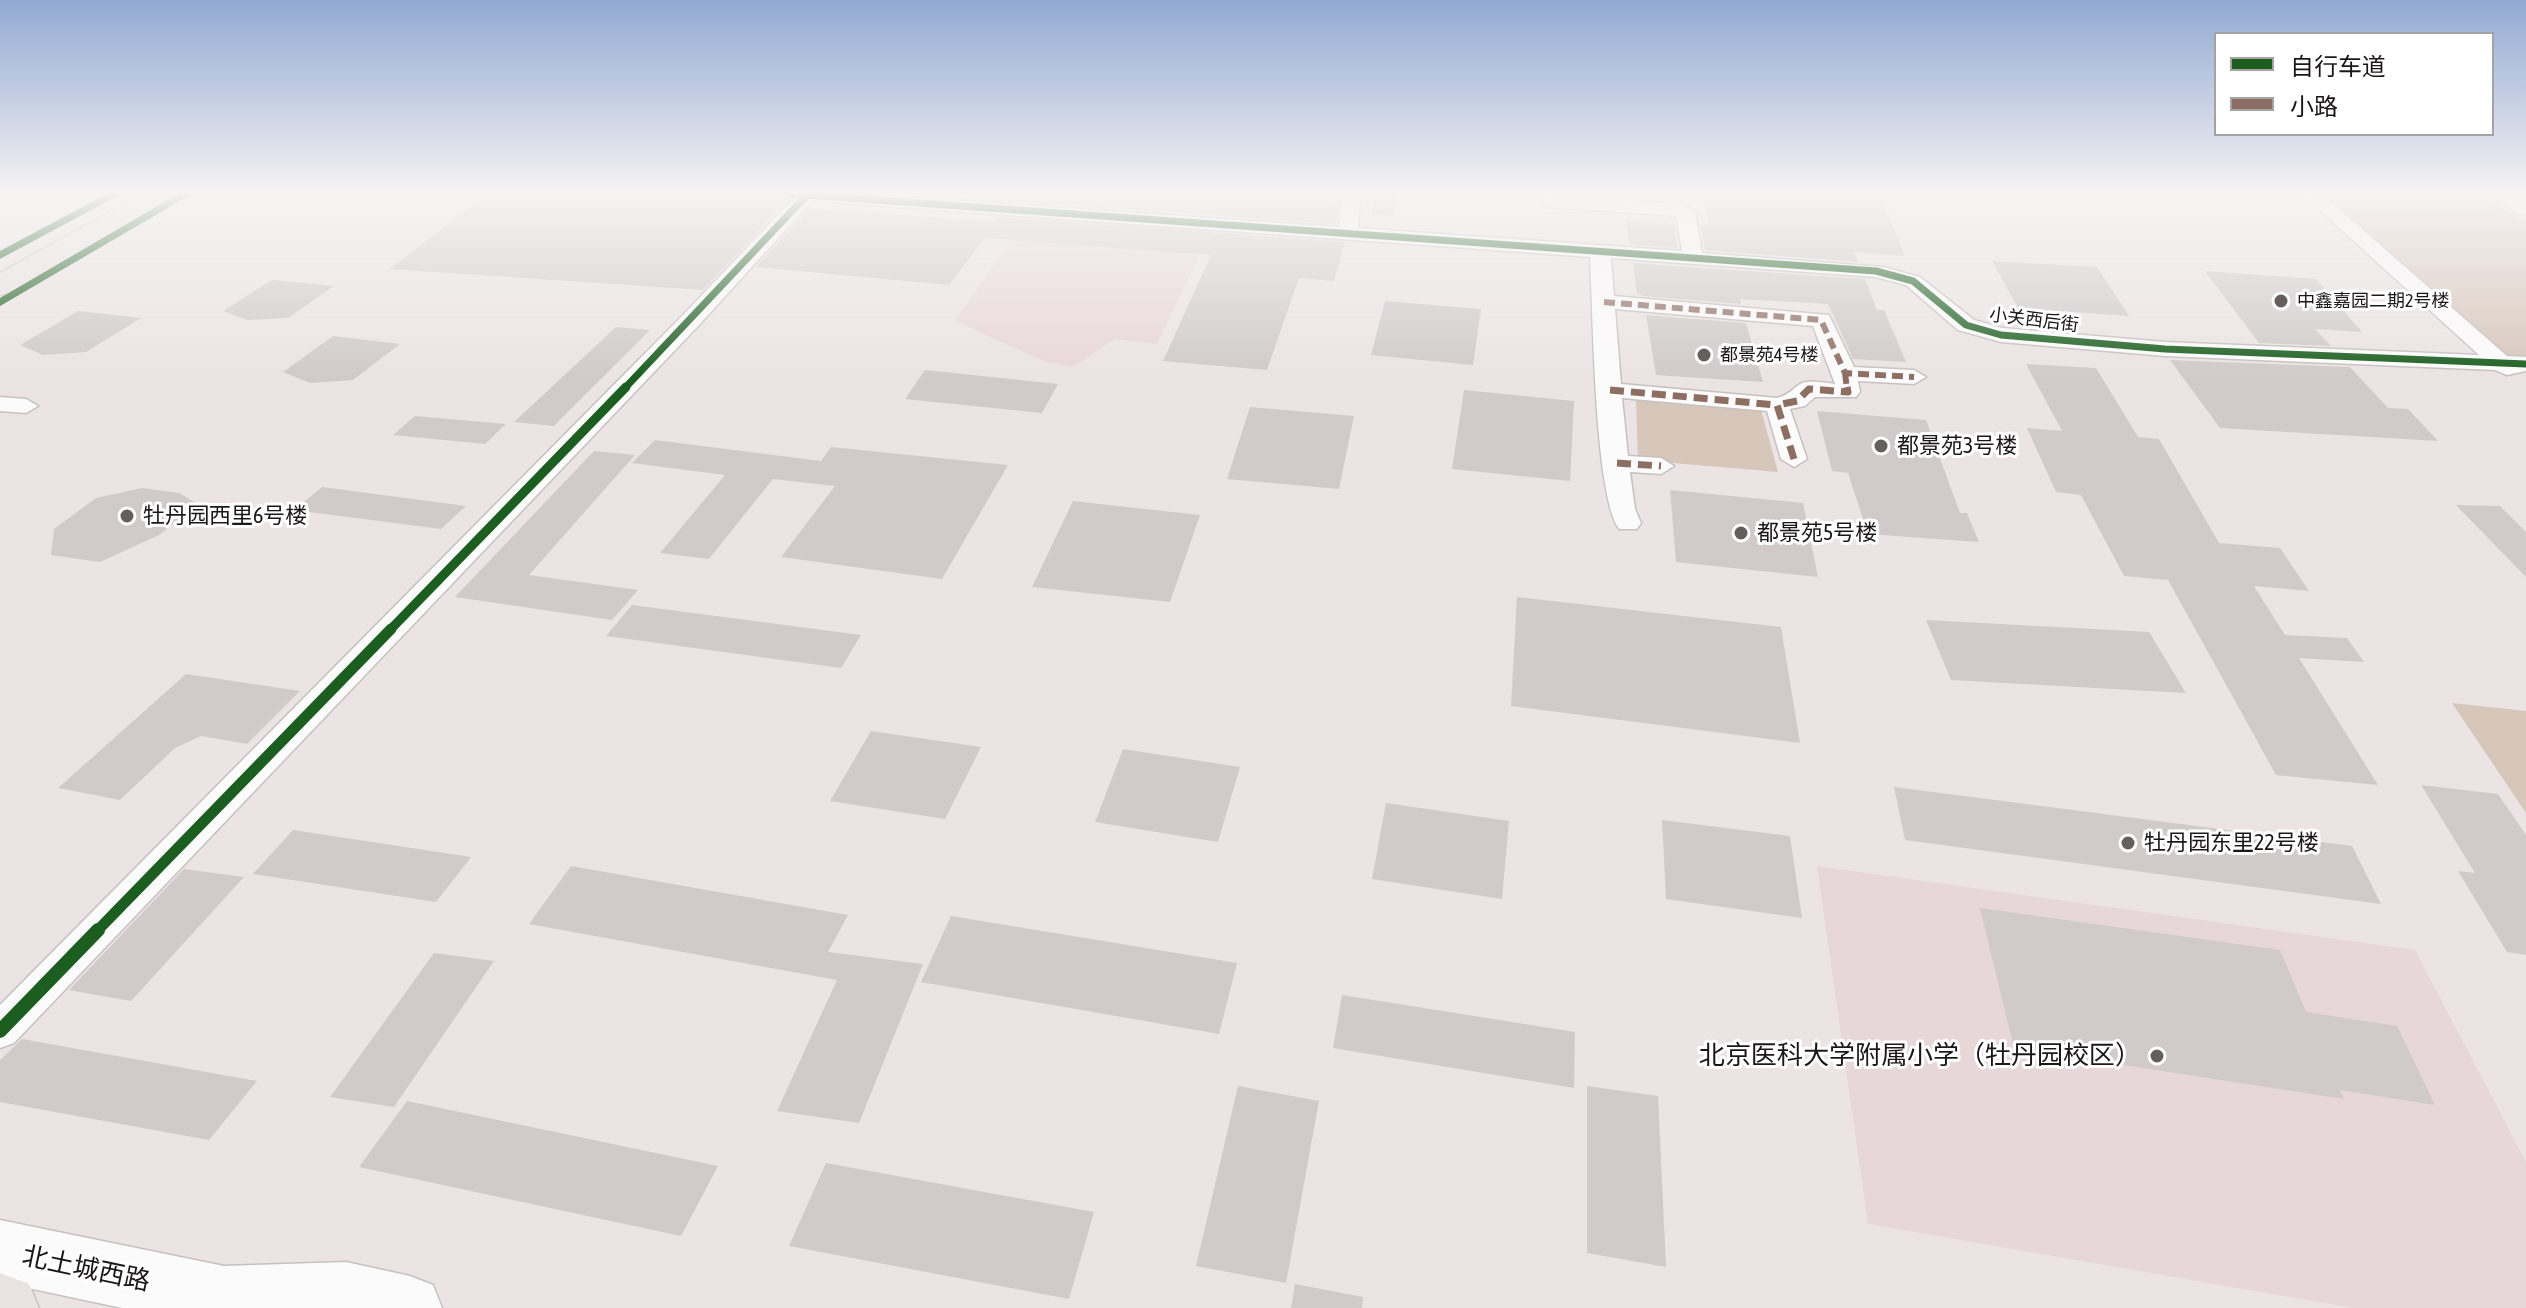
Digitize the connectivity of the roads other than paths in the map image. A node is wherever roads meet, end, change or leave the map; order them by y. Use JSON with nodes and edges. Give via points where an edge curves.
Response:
{"nodes":[{"id":1,"x":22,"y":255,"type":"edge"},
{"id":2,"x":55,"y":255,"type":"edge"},
{"id":3,"x":746,"y":255,"type":"edge"},
{"id":4,"x":1600,"y":255,"type":"edge"},
{"id":5,"x":1647,"y":255,"type":"edge"},
{"id":6,"x":1692,"y":255,"type":"edge"},
{"id":7,"x":2384,"y":255,"type":"edge"},
{"id":8,"x":1693,"y":258,"type":"junction"},
{"id":9,"x":0,"y":267,"type":"edge"},
{"id":10,"x":0,"y":286,"type":"edge"},
{"id":11,"x":1604,"y":302,"type":"junction"},
{"id":12,"x":2514,"y":364,"type":"edge"},
{"id":13,"x":1845,"y":373,"type":"junction"},
{"id":14,"x":1914,"y":377,"type":"dead end"},
{"id":15,"x":2526,"y":385,"type":"edge"},
{"id":16,"x":1610,"y":390,"type":"junction"},
{"id":17,"x":0,"y":404,"type":"edge"},
{"id":18,"x":1777,"y":405,"type":"junction"},
{"id":19,"x":26,"y":406,"type":"dead end"},
{"id":20,"x":1794,"y":459,"type":"dead end"},
{"id":21,"x":1617,"y":463,"type":"junction"},
{"id":22,"x":1661,"y":466,"type":"dead end"},
{"id":23,"x":1628,"y":523,"type":"dead end"},
{"id":24,"x":0,"y":1031,"type":"edge"},
{"id":25,"x":0,"y":1251,"type":"edge"},
{"id":26,"x":410,"y":1308,"type":"edge"}],
"edges":[{"from":1,"to":9,"type":"main road"},
{"from":2,"to":10,"type":"main road"},
{"from":3,"to":24,"type":"street","via":[[681,331]]},
{"from":4,"to":11,"type":"street"},
{"from":5,"to":8,"type":"street","name":"小关西后街"},
{"from":6,"to":8,"type":"street"},
{"from":7,"to":12,"type":"street"},
{"from":8,"to":12,"type":"street","name":"小关西后街","via":[[1876,271],[1913,281],[1966,325],[2001,335],[2165,349]]},
{"from":11,"to":13,"type":"street","via":[[1821,320]]},
{"from":11,"to":16,"type":"street"},
{"from":12,"to":15,"type":"street"},
{"from":13,"to":14,"type":"street"},
{"from":13,"to":18,"type":"street","via":[[1848,392],[1809,389],[1797,401]]},
{"from":16,"to":18,"type":"street"},
{"from":16,"to":21,"type":"street"},
{"from":17,"to":19,"type":"street"},
{"from":18,"to":20,"type":"street"},
{"from":21,"to":22,"type":"street"},
{"from":21,"to":23,"type":"street"},
{"from":25,"to":26,"type":"street","name":"北土城西路","via":[[224,1298],[346,1294]]}]}
